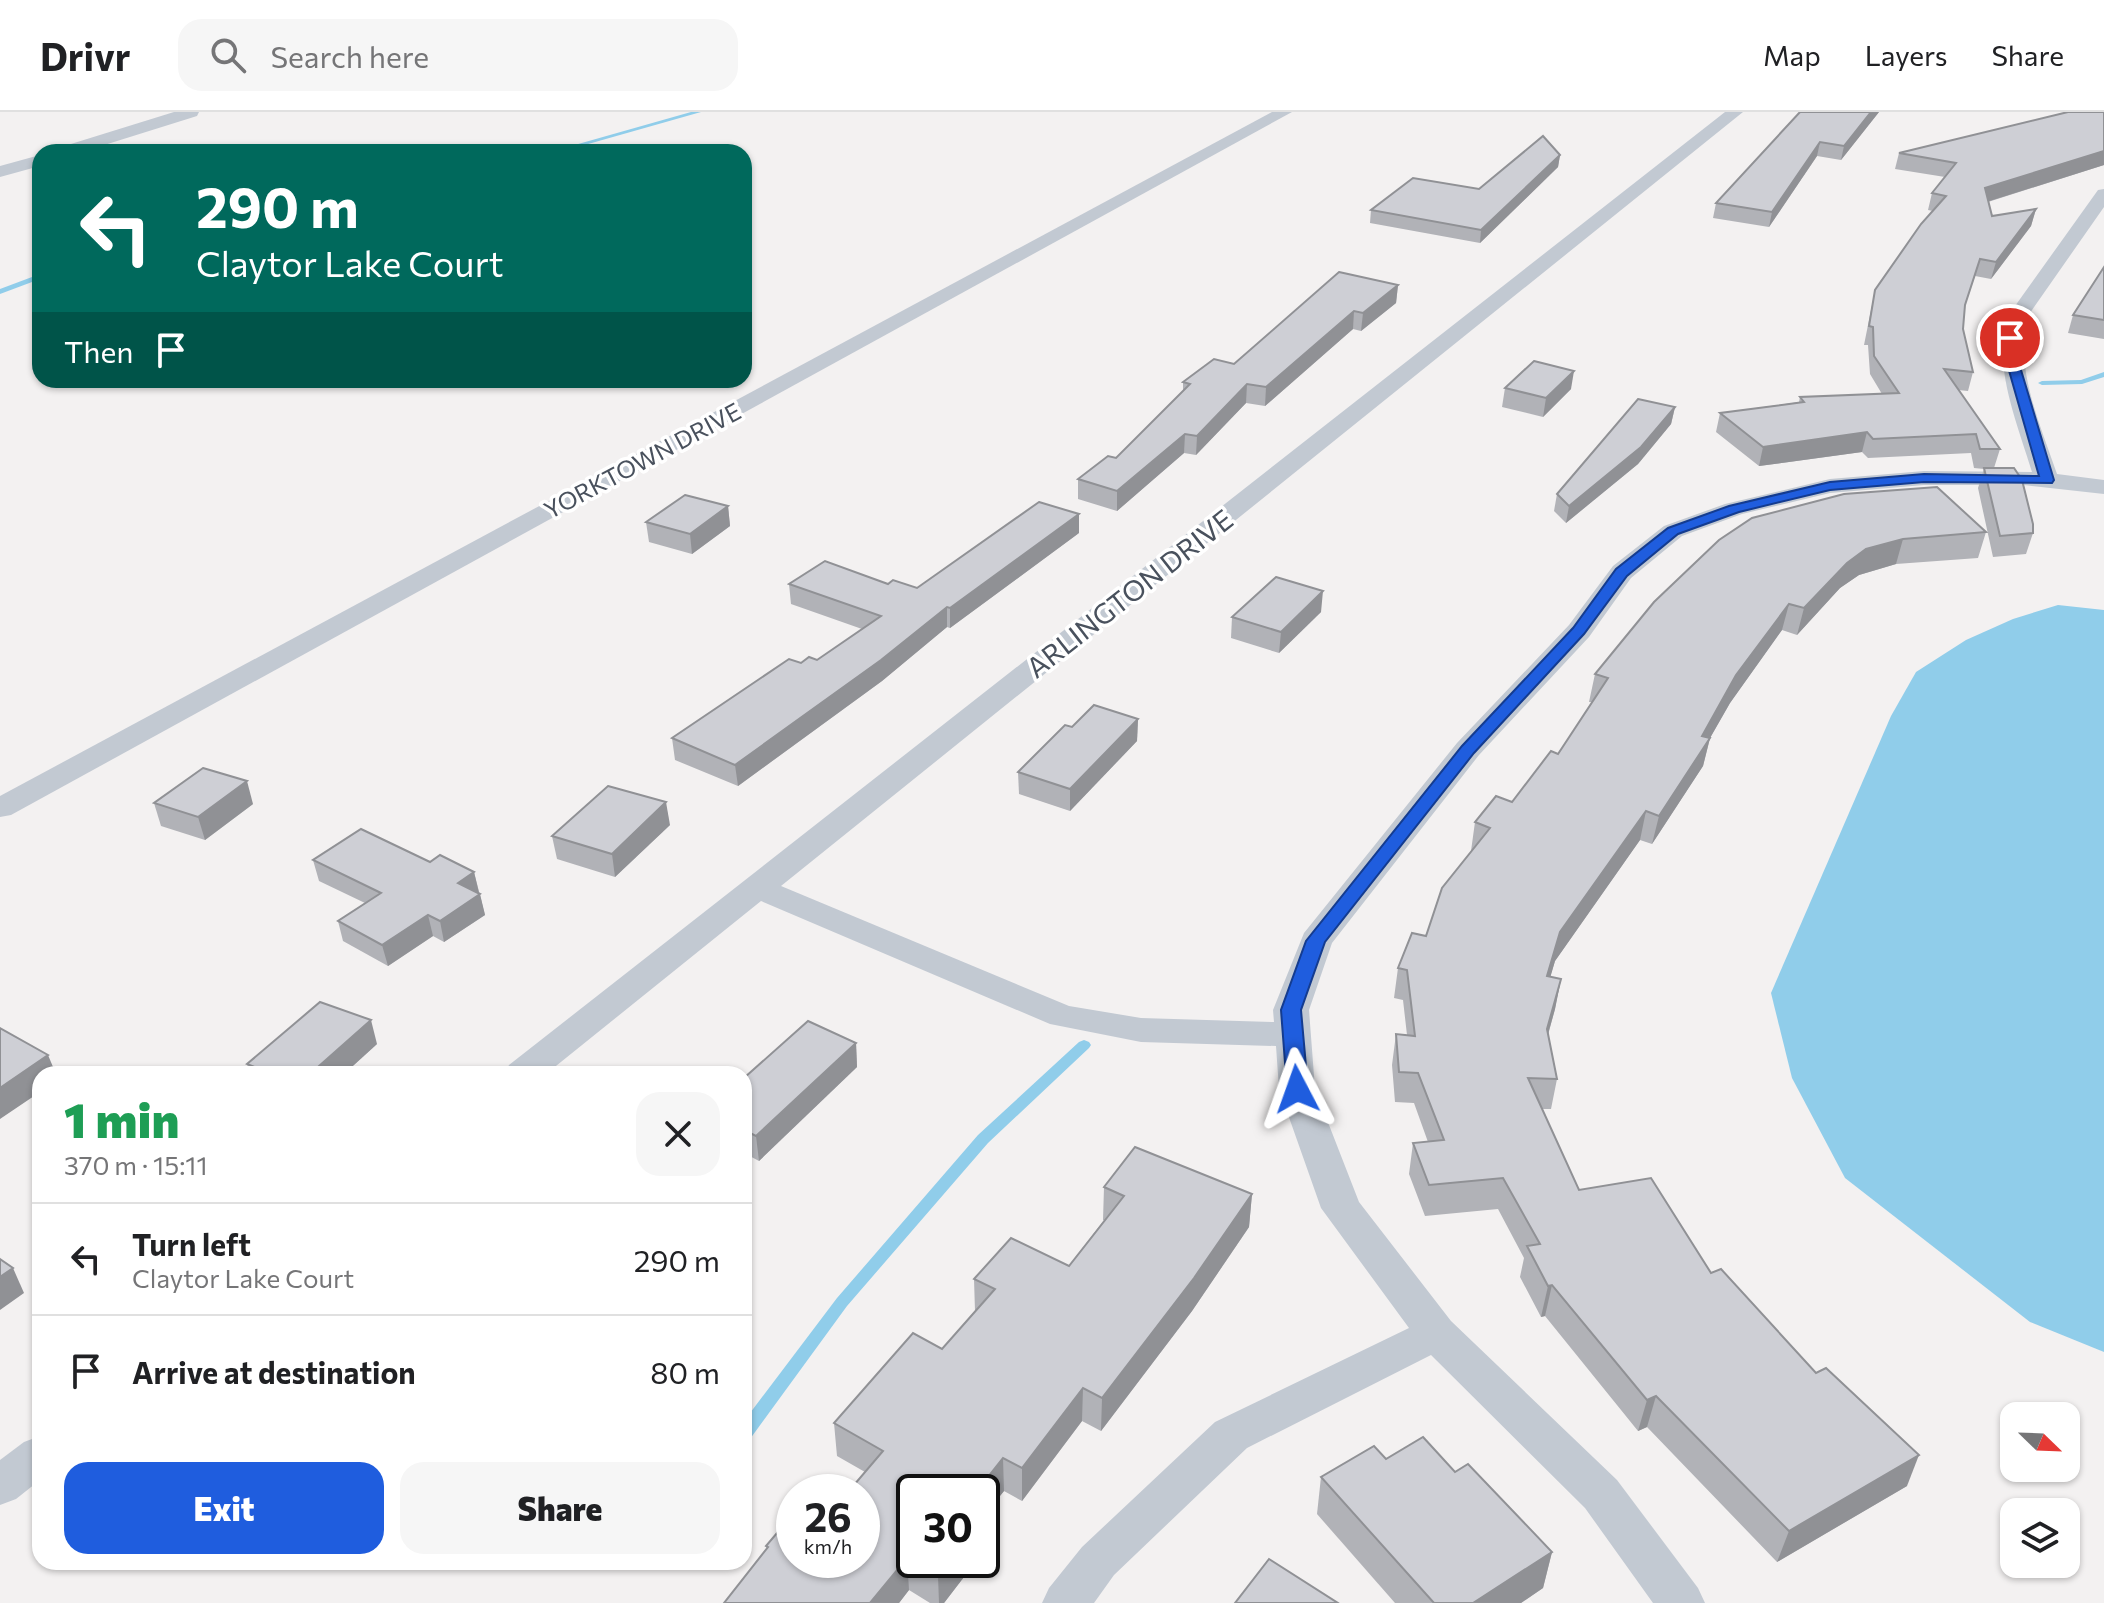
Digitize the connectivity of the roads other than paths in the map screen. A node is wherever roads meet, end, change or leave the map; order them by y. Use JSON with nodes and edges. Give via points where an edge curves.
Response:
{"nodes":[{"id":1,"x":191,"y":112,"type":"edge"},
{"id":2,"x":1284,"y":112,"type":"edge"},
{"id":3,"x":1735,"y":112,"type":"edge"},
{"id":4,"x":89,"y":144,"type":"edge"},
{"id":5,"x":32,"y":162,"type":"edge"},
{"id":6,"x":0,"y":172,"type":"edge"},
{"id":7,"x":2104,"y":194,"type":"edge"},
{"id":8,"x":2047,"y":480,"type":"junction"},
{"id":9,"x":2104,"y":487,"type":"edge"},
{"id":10,"x":0,"y":808,"type":"edge"},
{"id":11,"x":758,"y":888,"type":"junction"},
{"id":12,"x":1293,"y":1035,"type":"junction"},
{"id":13,"x":532,"y":1066,"type":"edge"},
{"id":14,"x":1436,"y":1333,"type":"junction"},
{"id":15,"x":32,"y":1461,"type":"edge"},
{"id":16,"x":0,"y":1486,"type":"edge"},
{"id":17,"x":1066,"y":1603,"type":"edge"},
{"id":18,"x":1681,"y":1603,"type":"edge"}],
"edges":[{"from":1,"to":4,"type":"street"},
{"from":2,"to":10,"type":"street","name":"YORKTOWN DRIVE"},
{"from":3,"to":11,"type":"street","name":"ARLINGTON DRIVE"},
{"from":5,"to":6,"type":"street"},
{"from":7,"to":8,"type":"street","via":[[2015,320],[2010,338]]},
{"from":8,"to":9,"type":"street"},
{"from":8,"to":12,"type":"street","via":[[1924,478],[1830,486],[1734,509],[1673,531],[1622,572],[1579,631],[1468,749],[1316,941],[1291,1010]]},
{"from":11,"to":12,"type":"street","via":[[1062,1016],[1141,1030]]},
{"from":11,"to":13,"type":"street","name":"ARLINGTON DRIVE"},
{"from":12,"to":14,"type":"street","via":[[1297,1089],[1341,1208]]},
{"from":14,"to":17,"type":"street","via":[[1231,1435],[1098,1561]]},
{"from":14,"to":18,"type":"street","via":[[1601,1494]]},
{"from":15,"to":16,"type":"street"}]}
